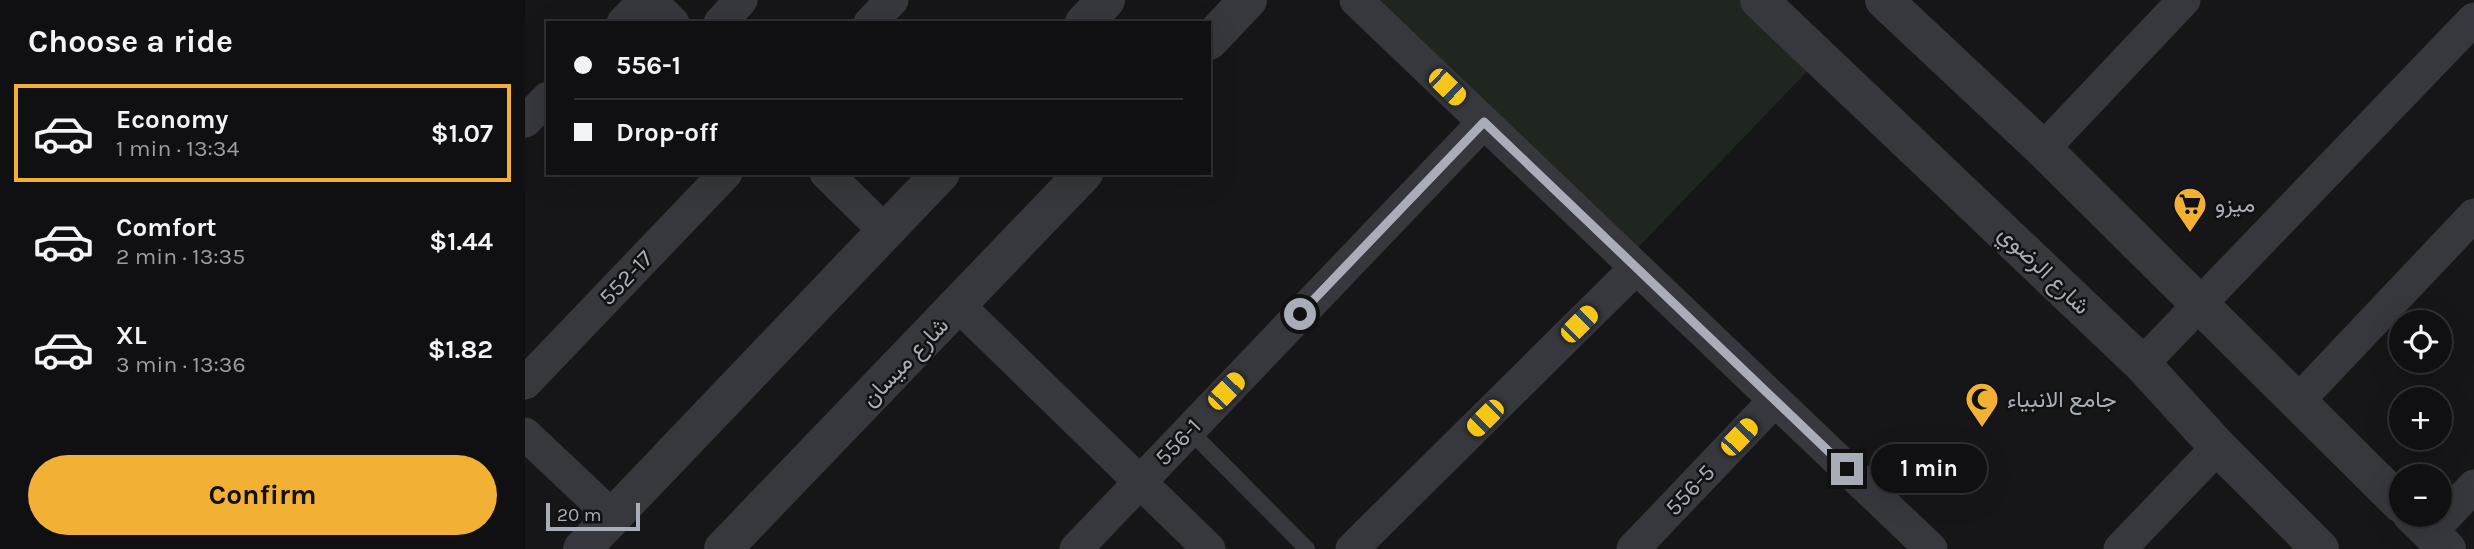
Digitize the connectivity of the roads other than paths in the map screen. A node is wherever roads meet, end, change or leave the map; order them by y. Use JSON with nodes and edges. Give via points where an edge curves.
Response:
{"nodes":[{"id":1,"x":647,"y":0,"type":"edge"},
{"id":2,"x":741,"y":0,"type":"edge"},
{"id":3,"x":892,"y":0,"type":"edge"},
{"id":4,"x":1106,"y":0,"type":"edge"},
{"id":5,"x":1248,"y":0,"type":"edge"},
{"id":6,"x":1356,"y":0,"type":"edge"},
{"id":7,"x":1759,"y":0,"type":"edge"},
{"id":8,"x":2184,"y":0,"type":"edge"},
{"id":9,"x":1886,"y":1,"type":"edge"},
{"id":10,"x":2474,"y":19,"type":"edge"},
{"id":11,"x":625,"y":21,"type":"edge"},
{"id":12,"x":671,"y":21,"type":"edge"},
{"id":13,"x":722,"y":21,"type":"edge"},
{"id":14,"x":872,"y":21,"type":"edge"},
{"id":15,"x":1086,"y":21,"type":"edge"},
{"id":16,"x":1211,"y":39,"type":"edge"},
{"id":17,"x":546,"y":100,"type":"edge"},
{"id":18,"x":525,"y":121,"type":"edge"},
{"id":19,"x":1484,"y":122,"type":"junction"},
{"id":20,"x":2043,"y":149,"type":"junction"},
{"id":21,"x":724,"y":175,"type":"edge"},
{"id":22,"x":828,"y":175,"type":"edge"},
{"id":23,"x":939,"y":175,"type":"edge"},
{"id":24,"x":1082,"y":175,"type":"edge"},
{"id":25,"x":2474,"y":215,"type":"edge"},
{"id":26,"x":885,"y":232,"type":"junction"},
{"id":27,"x":1636,"y":268,"type":"junction"},
{"id":28,"x":2200,"y":304,"type":"junction"},
{"id":29,"x":959,"y":306,"type":"junction"},
{"id":30,"x":2142,"y":364,"type":"junction"},
{"id":31,"x":525,"y":383,"type":"edge"},
{"id":32,"x":1775,"y":400,"type":"junction"},
{"id":33,"x":2298,"y":401,"type":"junction"},
{"id":34,"x":1189,"y":430,"type":"junction"},
{"id":35,"x":525,"y":434,"type":"edge"},
{"id":36,"x":2218,"y":447,"type":"junction"},
{"id":37,"x":1140,"y":482,"type":"junction"},
{"id":38,"x":2474,"y":486,"type":"edge"},
{"id":39,"x":2389,"y":492,"type":"edge"},
{"id":40,"x":613,"y":517,"type":"junction"},
{"id":41,"x":2429,"y":532,"type":"edge"},
{"id":42,"x":1920,"y":545,"type":"edge"},
{"id":43,"x":582,"y":549,"type":"edge"},
{"id":44,"x":723,"y":549,"type":"edge"},
{"id":45,"x":1076,"y":549,"type":"edge"},
{"id":46,"x":1209,"y":549,"type":"edge"},
{"id":47,"x":1307,"y":549,"type":"edge"},
{"id":48,"x":1352,"y":549,"type":"edge"},
{"id":49,"x":1633,"y":549,"type":"edge"},
{"id":50,"x":2120,"y":549,"type":"edge"},
{"id":51,"x":2320,"y":549,"type":"edge"}],
"edges":[{"from":1,"to":11,"type":"street"},
{"from":1,"to":12,"type":"street"},
{"from":2,"to":13,"type":"street"},
{"from":3,"to":14,"type":"street"},
{"from":4,"to":15,"type":"street"},
{"from":5,"to":16,"type":"street"},
{"from":6,"to":19,"type":"street"},
{"from":7,"to":30,"type":"street","name":"شارع الرضوي"},
{"from":8,"to":20,"type":"street"},
{"from":9,"to":20,"type":"street"},
{"from":10,"to":28,"type":"street"},
{"from":17,"to":18,"type":"street"},
{"from":19,"to":27,"type":"street"},
{"from":19,"to":34,"type":"street","name":"556-1"},
{"from":20,"to":28,"type":"street"},
{"from":21,"to":31,"type":"street","name":"552-17"},
{"from":22,"to":26,"type":"street"},
{"from":23,"to":26,"type":"street"},
{"from":24,"to":29,"type":"street","name":"شارع ميسان"},
{"from":25,"to":33,"type":"street"},
{"from":26,"to":40,"type":"street"},
{"from":27,"to":32,"type":"street"},
{"from":27,"to":48,"type":"street"},
{"from":28,"to":30,"type":"street"},
{"from":28,"to":33,"type":"street"},
{"from":29,"to":37,"type":"street"},
{"from":29,"to":44,"type":"street","name":"شارع ميسان"},
{"from":30,"to":36,"type":"street","name":"شارع الرضوي"},
{"from":32,"to":42,"type":"street"},
{"from":32,"to":49,"type":"street","name":"556-5"},
{"from":33,"to":39,"type":"street"},
{"from":34,"to":37,"type":"street","name":"556-1"},
{"from":34,"to":47,"type":"lane"},
{"from":35,"to":40,"type":"street"},
{"from":36,"to":50,"type":"street"},
{"from":36,"to":51,"type":"street","name":"شارع الرضوي"},
{"from":37,"to":45,"type":"street","name":"556-1"},
{"from":37,"to":46,"type":"street"},
{"from":38,"to":41,"type":"street"},
{"from":40,"to":43,"type":"street"}]}
